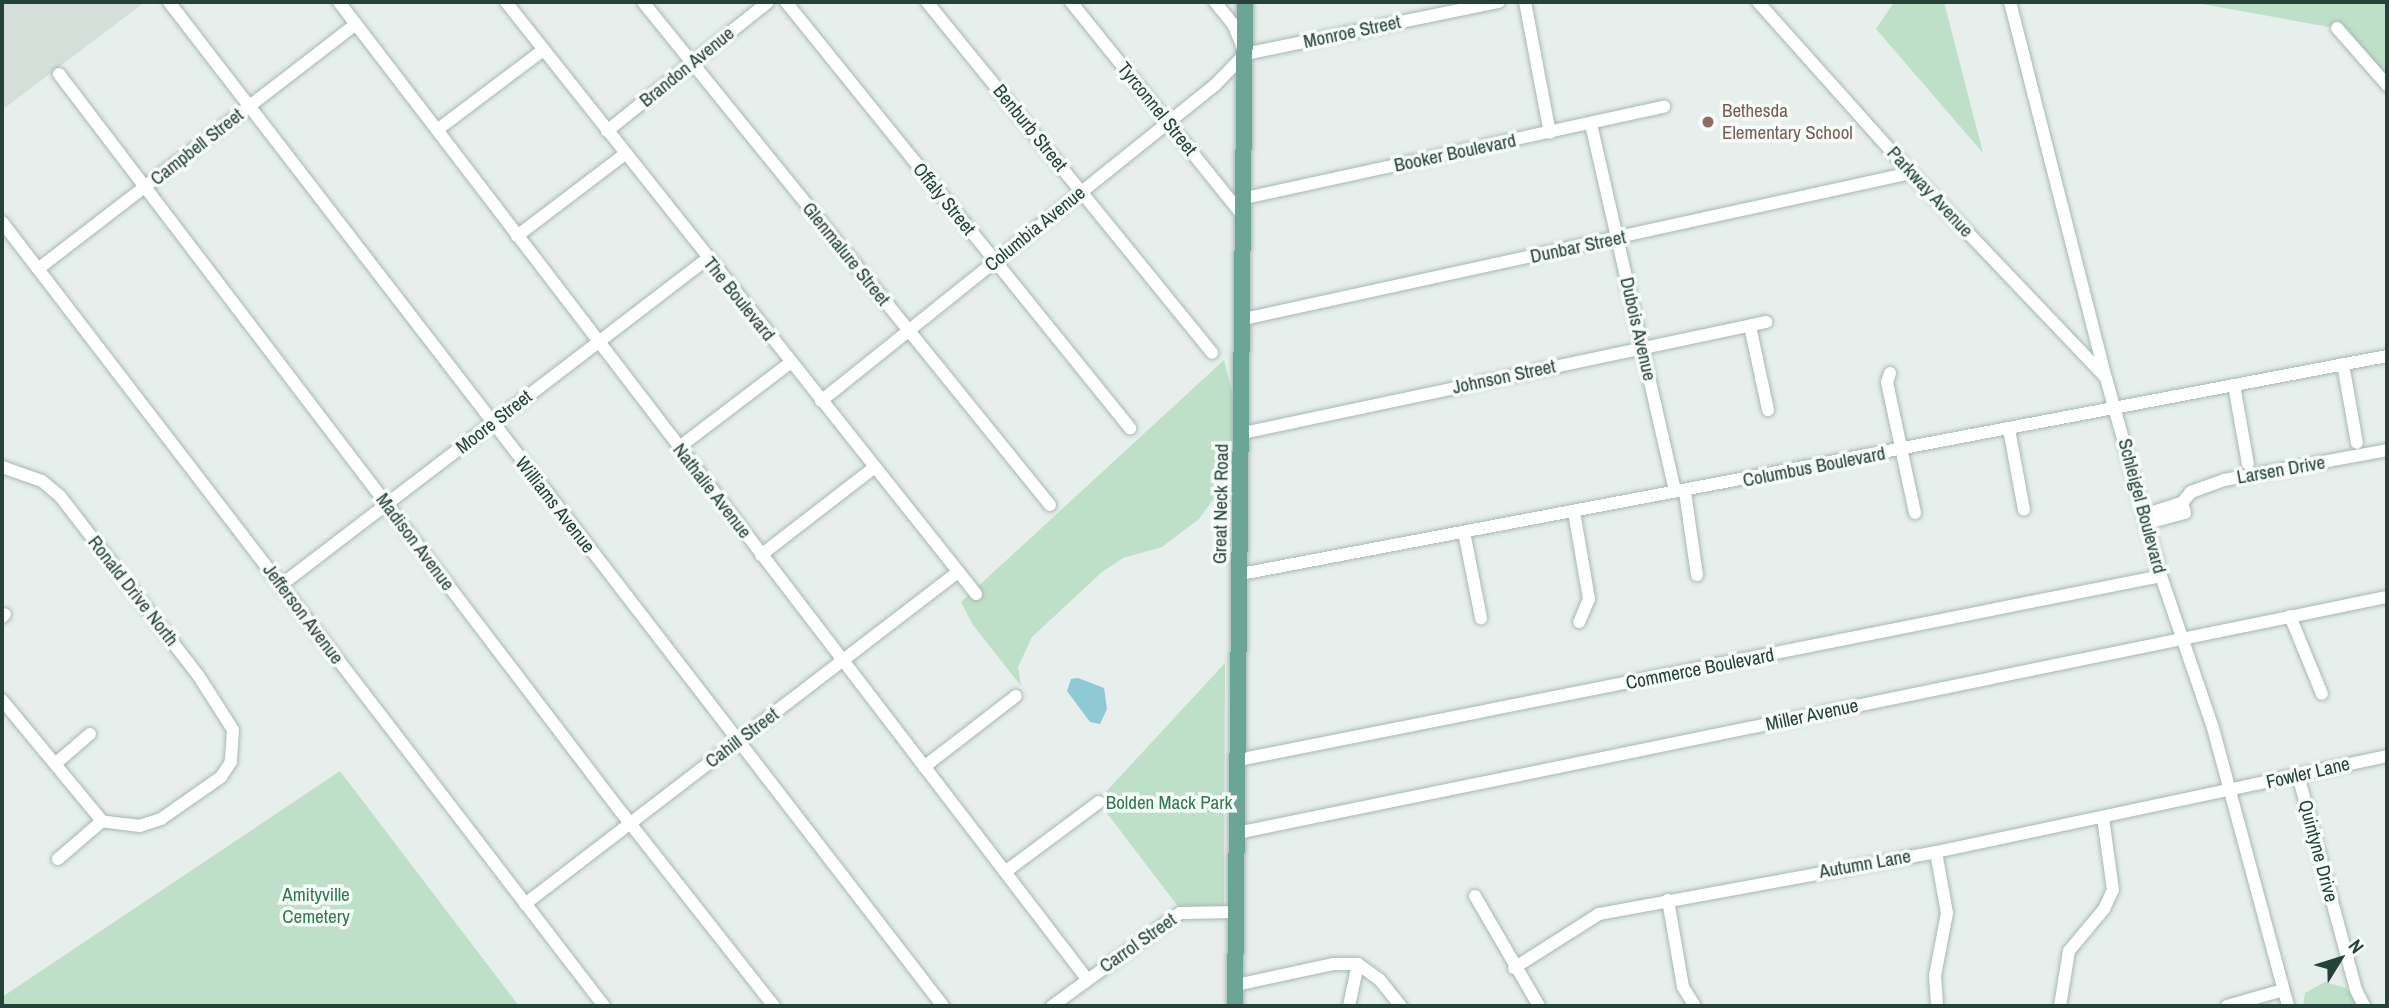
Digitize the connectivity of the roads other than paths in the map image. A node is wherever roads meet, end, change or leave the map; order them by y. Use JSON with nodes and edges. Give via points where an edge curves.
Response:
{"nodes":[{"id":1,"x":169,"y":2,"type":"edge"},
{"id":2,"x":339,"y":2,"type":"edge"},
{"id":3,"x":506,"y":2,"type":"edge"},
{"id":4,"x":643,"y":2,"type":"edge"},
{"id":5,"x":768,"y":2,"type":"edge"},
{"id":6,"x":786,"y":2,"type":"edge"},
{"id":7,"x":927,"y":2,"type":"edge"},
{"id":8,"x":1071,"y":2,"type":"edge"},
{"id":9,"x":1215,"y":2,"type":"edge"},
{"id":10,"x":1245,"y":2,"type":"edge"},
{"id":11,"x":1499,"y":2,"type":"edge"},
{"id":12,"x":1525,"y":2,"type":"edge"},
{"id":13,"x":1758,"y":2,"type":"edge"},
{"id":14,"x":2010,"y":2,"type":"edge"},
{"id":15,"x":356,"y":24,"type":"junction"},
{"id":16,"x":2336,"y":28,"type":"dead end"},
{"id":17,"x":543,"y":50,"type":"junction"},
{"id":18,"x":1245,"y":54,"type":"junction"},
{"id":19,"x":692,"y":62,"type":"junction"},
{"id":20,"x":59,"y":74,"type":"dead end"},
{"id":21,"x":2387,"y":85,"type":"edge"},
{"id":22,"x":250,"y":106,"type":"junction"},
{"id":23,"x":1664,"y":107,"type":"dead end"},
{"id":24,"x":1168,"y":122,"type":"junction"},
{"id":25,"x":1591,"y":124,"type":"junction"},
{"id":26,"x":437,"y":130,"type":"junction"},
{"id":27,"x":607,"y":131,"type":"junction"},
{"id":28,"x":1550,"y":133,"type":"junction"},
{"id":29,"x":625,"y":154,"type":"junction"},
{"id":30,"x":1911,"y":173,"type":"junction"},
{"id":31,"x":144,"y":187,"type":"junction"},
{"id":32,"x":1082,"y":191,"type":"junction"},
{"id":33,"x":1245,"y":198,"type":"junction"},
{"id":34,"x":1244,"y":217,"type":"junction"},
{"id":35,"x":2,"y":222,"type":"edge"},
{"id":36,"x":517,"y":236,"type":"junction"},
{"id":37,"x":1618,"y":239,"type":"junction"},
{"id":38,"x":707,"y":259,"type":"junction"},
{"id":39,"x":995,"y":262,"type":"junction"},
{"id":40,"x":38,"y":269,"type":"junction"},
{"id":41,"x":1244,"y":319,"type":"junction"},
{"id":42,"x":1766,"y":323,"type":"dead end"},
{"id":43,"x":1750,"y":326,"type":"junction"},
{"id":44,"x":908,"y":331,"type":"junction"},
{"id":45,"x":597,"y":343,"type":"junction"},
{"id":46,"x":1642,"y":348,"type":"junction"},
{"id":47,"x":1212,"y":353,"type":"dead end"},
{"id":48,"x":2387,"y":356,"type":"edge"},
{"id":49,"x":790,"y":363,"type":"junction"},
{"id":50,"x":2343,"y":364,"type":"junction"},
{"id":51,"x":1890,"y":373,"type":"dead end"},
{"id":52,"x":2106,"y":378,"type":"junction"},
{"id":53,"x":2234,"y":385,"type":"junction"},
{"id":54,"x":821,"y":401,"type":"junction"},
{"id":55,"x":2116,"y":408,"type":"junction"},
{"id":56,"x":1768,"y":410,"type":"dead end"},
{"id":57,"x":492,"y":423,"type":"junction"},
{"id":58,"x":1130,"y":428,"type":"dead end"},
{"id":59,"x":2009,"y":429,"type":"junction"},
{"id":60,"x":1243,"y":433,"type":"junction"},
{"id":61,"x":2357,"y":443,"type":"dead end"},
{"id":62,"x":678,"y":448,"type":"junction"},
{"id":63,"x":1902,"y":450,"type":"junction"},
{"id":64,"x":2387,"y":450,"type":"edge"},
{"id":65,"x":2248,"y":464,"type":"dead end"},
{"id":66,"x":2,"y":467,"type":"edge"},
{"id":67,"x":874,"y":467,"type":"junction"},
{"id":68,"x":1680,"y":492,"type":"junction"},
{"id":69,"x":386,"y":505,"type":"junction"},
{"id":70,"x":1051,"y":505,"type":"dead end"},
{"id":71,"x":2024,"y":510,"type":"dead end"},
{"id":72,"x":1574,"y":512,"type":"junction"},
{"id":73,"x":1915,"y":513,"type":"dead end"},
{"id":74,"x":2145,"y":519,"type":"junction"},
{"id":75,"x":1464,"y":532,"type":"junction"},
{"id":76,"x":761,"y":555,"type":"junction"},
{"id":77,"x":958,"y":572,"type":"junction"},
{"id":78,"x":1241,"y":574,"type":"junction"},
{"id":79,"x":1697,"y":575,"type":"dead end"},
{"id":80,"x":2161,"y":576,"type":"junction"},
{"id":81,"x":281,"y":585,"type":"junction"},
{"id":82,"x":976,"y":594,"type":"dead end"},
{"id":83,"x":2387,"y":597,"type":"edge"},
{"id":84,"x":2290,"y":616,"type":"junction"},
{"id":85,"x":1480,"y":618,"type":"dead end"},
{"id":86,"x":1579,"y":622,"type":"dead end"},
{"id":87,"x":2180,"y":638,"type":"junction"},
{"id":88,"x":843,"y":661,"type":"junction"},
{"id":89,"x":2322,"y":694,"type":"dead end"},
{"id":90,"x":1016,"y":696,"type":"dead end"},
{"id":91,"x":2,"y":700,"type":"edge"},
{"id":92,"x":90,"y":734,"type":"dead end"},
{"id":93,"x":737,"y":741,"type":"junction"},
{"id":94,"x":2387,"y":756,"type":"edge"},
{"id":95,"x":1238,"y":760,"type":"junction"},
{"id":96,"x":55,"y":764,"type":"junction"},
{"id":97,"x":924,"y":767,"type":"junction"},
{"id":98,"x":2298,"y":775,"type":"junction"},
{"id":99,"x":2230,"y":791,"type":"junction"},
{"id":100,"x":1099,"y":802,"type":"dead end"},
{"id":101,"x":2103,"y":818,"type":"junction"},
{"id":102,"x":102,"y":821,"type":"junction"},
{"id":103,"x":631,"y":822,"type":"junction"},
{"id":104,"x":1237,"y":833,"type":"junction"},
{"id":105,"x":1936,"y":852,"type":"junction"},
{"id":106,"x":58,"y":859,"type":"dead end"},
{"id":107,"x":1005,"y":872,"type":"junction"},
{"id":108,"x":1475,"y":896,"type":"dead end"},
{"id":109,"x":1668,"y":901,"type":"junction"},
{"id":110,"x":525,"y":904,"type":"junction"},
{"id":111,"x":1236,"y":912,"type":"junction"},
{"id":112,"x":1358,"y":964,"type":"junction"},
{"id":113,"x":1514,"y":968,"type":"junction"},
{"id":114,"x":1087,"y":979,"type":"junction"},
{"id":115,"x":1236,"y":985,"type":"junction"},
{"id":116,"x":2283,"y":990,"type":"junction"},
{"id":117,"x":604,"y":1006,"type":"edge"},
{"id":118,"x":774,"y":1006,"type":"edge"},
{"id":119,"x":943,"y":1006,"type":"edge"},
{"id":120,"x":1052,"y":1006,"type":"edge"},
{"id":121,"x":1235,"y":1006,"type":"edge"},
{"id":122,"x":1349,"y":1006,"type":"edge"},
{"id":123,"x":1401,"y":1006,"type":"edge"},
{"id":124,"x":1539,"y":1006,"type":"edge"},
{"id":125,"x":1695,"y":1006,"type":"edge"},
{"id":126,"x":1937,"y":1006,"type":"edge"},
{"id":127,"x":2060,"y":1006,"type":"edge"},
{"id":128,"x":2227,"y":1006,"type":"edge"},
{"id":129,"x":2288,"y":1006,"type":"edge"},
{"id":130,"x":2364,"y":1006,"type":"edge"}],
"edges":[{"from":1,"to":22,"type":"street","name":"Williams Avenue"},
{"from":2,"to":15,"type":"street","name":"Nathalie Avenue"},
{"from":3,"to":17,"type":"street","name":"The Boulevard"},
{"from":4,"to":19,"type":"street","name":"Glenmalure Street"},
{"from":5,"to":19,"type":"street","name":"Brandon Avenue"},
{"from":6,"to":39,"type":"street","name":"Offaly Street"},
{"from":7,"to":32,"type":"street","name":"Benburb Street"},
{"from":8,"to":24,"type":"street","name":"Tyrconnel Street"},
{"from":9,"to":18,"type":"street","via":[[1233,24]]},
{"from":10,"to":18,"type":"main road","name":"Great Neck Road"},
{"from":11,"to":18,"type":"street","name":"Monroe Street"},
{"from":12,"to":28,"type":"street"},
{"from":13,"to":30,"type":"street","name":"Parkway Avenue"},
{"from":14,"to":52,"type":"street","name":"Schleigel Boulevard"},
{"from":15,"to":22,"type":"street","name":"Campbell Street"},
{"from":15,"to":26,"type":"street","name":"Nathalie Avenue"},
{"from":16,"to":21,"type":"street"},
{"from":17,"to":26,"type":"street"},
{"from":17,"to":27,"type":"street","name":"The Boulevard"},
{"from":18,"to":24,"type":"street","name":"Columbia Avenue"},
{"from":18,"to":33,"type":"main road","name":"Great Neck Road"},
{"from":19,"to":27,"type":"street","name":"Brandon Avenue"},
{"from":19,"to":44,"type":"street","name":"Glenmalure Street"},
{"from":20,"to":31,"type":"street","name":"Madison Avenue"},
{"from":22,"to":31,"type":"street","name":"Campbell Street"},
{"from":22,"to":57,"type":"street","name":"Williams Avenue"},
{"from":23,"to":25,"type":"street","name":"Booker Boulevard"},
{"from":24,"to":32,"type":"street","name":"Columbia Avenue"},
{"from":24,"to":34,"type":"street","name":"Tyrconnel Street"},
{"from":25,"to":28,"type":"street","name":"Booker Boulevard"},
{"from":25,"to":37,"type":"street","name":"Dubois Avenue"},
{"from":26,"to":36,"type":"street","name":"Nathalie Avenue"},
{"from":27,"to":29,"type":"street","name":"The Boulevard"},
{"from":28,"to":33,"type":"street","name":"Booker Boulevard"},
{"from":29,"to":36,"type":"street"},
{"from":29,"to":38,"type":"street","name":"The Boulevard"},
{"from":30,"to":37,"type":"street","name":"Dunbar Street"},
{"from":30,"to":52,"type":"street","name":"Parkway Avenue"},
{"from":31,"to":40,"type":"street","name":"Campbell Street"},
{"from":31,"to":69,"type":"street","name":"Madison Avenue"},
{"from":32,"to":39,"type":"street","name":"Columbia Avenue"},
{"from":32,"to":47,"type":"street","name":"Benburb Street"},
{"from":33,"to":34,"type":"main road","name":"Great Neck Road"},
{"from":34,"to":41,"type":"main road","name":"Great Neck Road"},
{"from":35,"to":40,"type":"street","name":"Jefferson Avenue"},
{"from":36,"to":45,"type":"street","name":"Nathalie Avenue"},
{"from":37,"to":41,"type":"street","name":"Dunbar Street"},
{"from":37,"to":46,"type":"street","name":"Dubois Avenue"},
{"from":38,"to":45,"type":"street","name":"Moore Street"},
{"from":38,"to":49,"type":"street","name":"The Boulevard"},
{"from":39,"to":44,"type":"street","name":"Columbia Avenue"},
{"from":39,"to":58,"type":"street","name":"Offaly Street"},
{"from":40,"to":81,"type":"street","name":"Jefferson Avenue"},
{"from":41,"to":60,"type":"main road","name":"Great Neck Road"},
{"from":42,"to":43,"type":"street","name":"Johnson Street"},
{"from":43,"to":46,"type":"street","name":"Johnson Street"},
{"from":43,"to":56,"type":"street"},
{"from":44,"to":54,"type":"street","name":"Columbia Avenue"},
{"from":44,"to":70,"type":"street","name":"Glenmalure Street"},
{"from":45,"to":57,"type":"street","name":"Moore Street"},
{"from":45,"to":62,"type":"street","name":"Nathalie Avenue"},
{"from":46,"to":60,"type":"street","name":"Johnson Street"},
{"from":46,"to":68,"type":"street","name":"Dubois Avenue"},
{"from":48,"to":50,"type":"street","name":"Columbus Boulevard"},
{"from":49,"to":54,"type":"street","name":"The Boulevard"},
{"from":49,"to":62,"type":"street"},
{"from":50,"to":53,"type":"street","name":"Columbus Boulevard"},
{"from":50,"to":61,"type":"street"},
{"from":51,"to":63,"type":"street","via":[[1887,382]]},
{"from":52,"to":55,"type":"street","name":"Schleigel Boulevard"},
{"from":53,"to":55,"type":"street","name":"Columbus Boulevard"},
{"from":53,"to":65,"type":"street"},
{"from":54,"to":67,"type":"street","name":"The Boulevard"},
{"from":55,"to":59,"type":"street","name":"Columbus Boulevard"},
{"from":55,"to":74,"type":"street","name":"Schleigel Boulevard"},
{"from":57,"to":69,"type":"street","name":"Moore Street"},
{"from":57,"to":93,"type":"street","name":"Williams Avenue"},
{"from":59,"to":63,"type":"street","name":"Columbus Boulevard"},
{"from":59,"to":71,"type":"street"},
{"from":60,"to":78,"type":"main road","name":"Great Neck Road"},
{"from":62,"to":76,"type":"street","name":"Nathalie Avenue"},
{"from":63,"to":68,"type":"street","name":"Columbus Boulevard"},
{"from":63,"to":73,"type":"street"},
{"from":64,"to":74,"type":"street","name":"Larsen Drive","via":[[2224,480],[2191,492],[2182,503]]},
{"from":66,"to":102,"type":"street","name":"Ronald Drive North","via":[[42,481],[60,496],[226,713],[235,744],[231,762],[220,778],[161,819],[140,826]]},
{"from":67,"to":76,"type":"street"},
{"from":67,"to":77,"type":"street","name":"The Boulevard"},
{"from":68,"to":72,"type":"street","name":"Columbus Boulevard"},
{"from":68,"to":79,"type":"street","name":"Dubois Avenue"},
{"from":69,"to":81,"type":"street","name":"Moore Street"},
{"from":69,"to":103,"type":"street","name":"Madison Avenue"},
{"from":72,"to":75,"type":"street","name":"Columbus Boulevard"},
{"from":72,"to":86,"type":"street","via":[[1589,599]]},
{"from":74,"to":80,"type":"street","name":"Schleigel Boulevard"},
{"from":75,"to":78,"type":"street","name":"Columbus Boulevard"},
{"from":75,"to":85,"type":"street"},
{"from":76,"to":88,"type":"street","name":"Nathalie Avenue"},
{"from":77,"to":82,"type":"street","name":"The Boulevard"},
{"from":77,"to":88,"type":"street","name":"Cahill Street"},
{"from":78,"to":95,"type":"main road","name":"Great Neck Road"},
{"from":80,"to":87,"type":"street","name":"Schleigel Boulevard"},
{"from":80,"to":95,"type":"street","name":"Commerce Boulevard"},
{"from":81,"to":110,"type":"street","name":"Jefferson Avenue"},
{"from":83,"to":84,"type":"street","name":"Miller Avenue"},
{"from":84,"to":87,"type":"street","name":"Miller Avenue"},
{"from":84,"to":89,"type":"street"},
{"from":87,"to":99,"type":"street","name":"Schleigel Boulevard"},
{"from":87,"to":104,"type":"street","name":"Miller Avenue"},
{"from":88,"to":93,"type":"street","name":"Cahill Street"},
{"from":88,"to":97,"type":"street","name":"Nathalie Avenue"},
{"from":90,"to":97,"type":"street"},
{"from":91,"to":96,"type":"street"},
{"from":92,"to":96,"type":"street"},
{"from":93,"to":103,"type":"street","name":"Cahill Street"},
{"from":93,"to":119,"type":"street","name":"Williams Avenue"},
{"from":94,"to":98,"type":"street","name":"Fowler Lane"},
{"from":95,"to":104,"type":"main road","name":"Great Neck Road"},
{"from":96,"to":102,"type":"street"},
{"from":97,"to":107,"type":"street","name":"Nathalie Avenue"},
{"from":98,"to":99,"type":"street","name":"Fowler Lane"},
{"from":98,"to":130,"type":"street","name":"Quintyne Drive"},
{"from":99,"to":101,"type":"street","name":"Autumn Lane"},
{"from":99,"to":116,"type":"street","name":"Schleigel Boulevard"},
{"from":100,"to":107,"type":"street"},
{"from":101,"to":105,"type":"street","name":"Autumn Lane"},
{"from":101,"to":127,"type":"street","via":[[2113,890],[2104,909],[2069,951]]},
{"from":102,"to":106,"type":"street"},
{"from":103,"to":110,"type":"street","name":"Cahill Street"},
{"from":103,"to":118,"type":"street","name":"Madison Avenue"},
{"from":104,"to":111,"type":"main road","name":"Great Neck Road"},
{"from":105,"to":109,"type":"street","name":"Autumn Lane"},
{"from":105,"to":126,"type":"street","via":[[1947,912],[1935,976]]},
{"from":107,"to":114,"type":"street","name":"Nathalie Avenue"},
{"from":108,"to":113,"type":"street"},
{"from":109,"to":113,"type":"street","name":"Autumn Lane","via":[[1599,914]]},
{"from":109,"to":125,"type":"street","via":[[1683,987]]},
{"from":110,"to":117,"type":"street","name":"Jefferson Avenue"},
{"from":111,"to":114,"type":"street","name":"Carrol Street","via":[[1180,913]]},
{"from":111,"to":115,"type":"main road","name":"Great Neck Road"},
{"from":112,"to":115,"type":"street","via":[[1333,964]]},
{"from":112,"to":122,"type":"street"},
{"from":112,"to":123,"type":"street","via":[[1379,979]]},
{"from":113,"to":124,"type":"street"},
{"from":114,"to":120,"type":"street","name":"Carrol Street"},
{"from":115,"to":121,"type":"main road","name":"Great Neck Road"},
{"from":116,"to":128,"type":"street"},
{"from":116,"to":129,"type":"street","name":"Schleigel Boulevard"}]}
